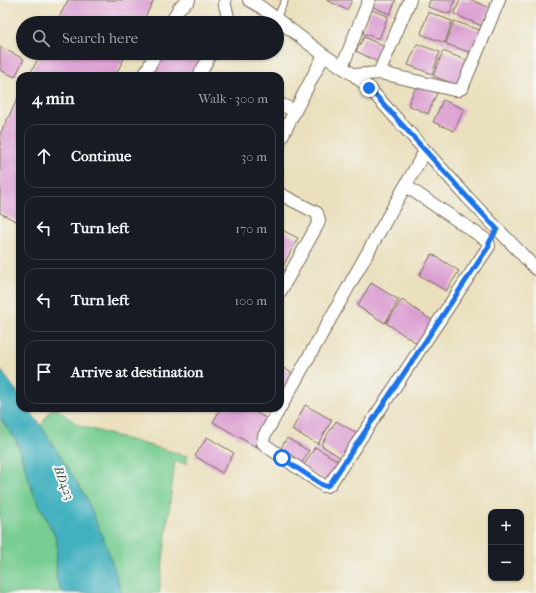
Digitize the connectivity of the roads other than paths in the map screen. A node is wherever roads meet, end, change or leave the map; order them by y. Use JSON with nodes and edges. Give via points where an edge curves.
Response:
{"nodes":[{"id":1,"x":189,"y":0,"type":"edge"},
{"id":2,"x":225,"y":0,"type":"edge"},
{"id":3,"x":249,"y":0,"type":"edge"},
{"id":4,"x":285,"y":0,"type":"edge"},
{"id":5,"x":369,"y":0,"type":"edge"},
{"id":6,"x":410,"y":0,"type":"edge"},
{"id":7,"x":499,"y":0,"type":"edge"},
{"id":8,"x":263,"y":3,"type":"edge"},
{"id":9,"x":175,"y":16,"type":"edge"},
{"id":10,"x":228,"y":16,"type":"edge"},
{"id":11,"x":274,"y":16,"type":"edge"},
{"id":12,"x":277,"y":16,"type":"edge"},
{"id":13,"x":284,"y":25,"type":"edge"},
{"id":14,"x":324,"y":55,"type":"junction"},
{"id":15,"x":152,"y":60,"type":"edge"},
{"id":16,"x":207,"y":60,"type":"edge"},
{"id":17,"x":342,"y":67,"type":"junction"},
{"id":18,"x":146,"y":72,"type":"edge"},
{"id":19,"x":201,"y":72,"type":"edge"},
{"id":20,"x":379,"y":73,"type":"junction"},
{"id":21,"x":354,"y":75,"type":"junction"},
{"id":22,"x":284,"y":106,"type":"edge"},
{"id":23,"x":295,"y":111,"type":"junction"},
{"id":24,"x":284,"y":132,"type":"edge"},
{"id":25,"x":425,"y":151,"type":"junction"},
{"id":26,"x":406,"y":186,"type":"junction"},
{"id":27,"x":284,"y":196,"type":"edge"},
{"id":28,"x":497,"y":229,"type":"junction"},
{"id":29,"x":489,"y":243,"type":"junction"},
{"id":30,"x":536,"y":269,"type":"edge"},
{"id":31,"x":284,"y":285,"type":"edge"},
{"id":32,"x":284,"y":401,"type":"edge"},
{"id":33,"x":278,"y":412,"type":"edge"}],
"edges":[{"from":1,"to":9,"type":"street","via":[[179,8]]},
{"from":2,"to":10,"type":"street"},
{"from":3,"to":8,"type":"street"},
{"from":4,"to":12,"type":"lane"},
{"from":5,"to":17,"type":"street"},
{"from":6,"to":20,"type":"street"},
{"from":7,"to":20,"type":"street","via":[[462,88],[454,90]]},
{"from":8,"to":11,"type":"street"},
{"from":13,"to":14,"type":"street"},
{"from":14,"to":17,"type":"street"},
{"from":14,"to":23,"type":"street"},
{"from":15,"to":18,"type":"street"},
{"from":16,"to":19,"type":"street"},
{"from":17,"to":21,"type":"street"},
{"from":20,"to":21,"type":"street"},
{"from":21,"to":25,"type":"street","via":[[369,88]]},
{"from":22,"to":23,"type":"street"},
{"from":23,"to":24,"type":"street"},
{"from":25,"to":26,"type":"street"},
{"from":25,"to":28,"type":"street"},
{"from":26,"to":29,"type":"street"},
{"from":26,"to":32,"type":"street"},
{"from":27,"to":31,"type":"street","via":[[317,212],[319,220]]},
{"from":28,"to":29,"type":"street"},
{"from":28,"to":30,"type":"street"},
{"from":29,"to":33,"type":"street","via":[[330,484],[324,486],[263,443],[264,436]]}]}
